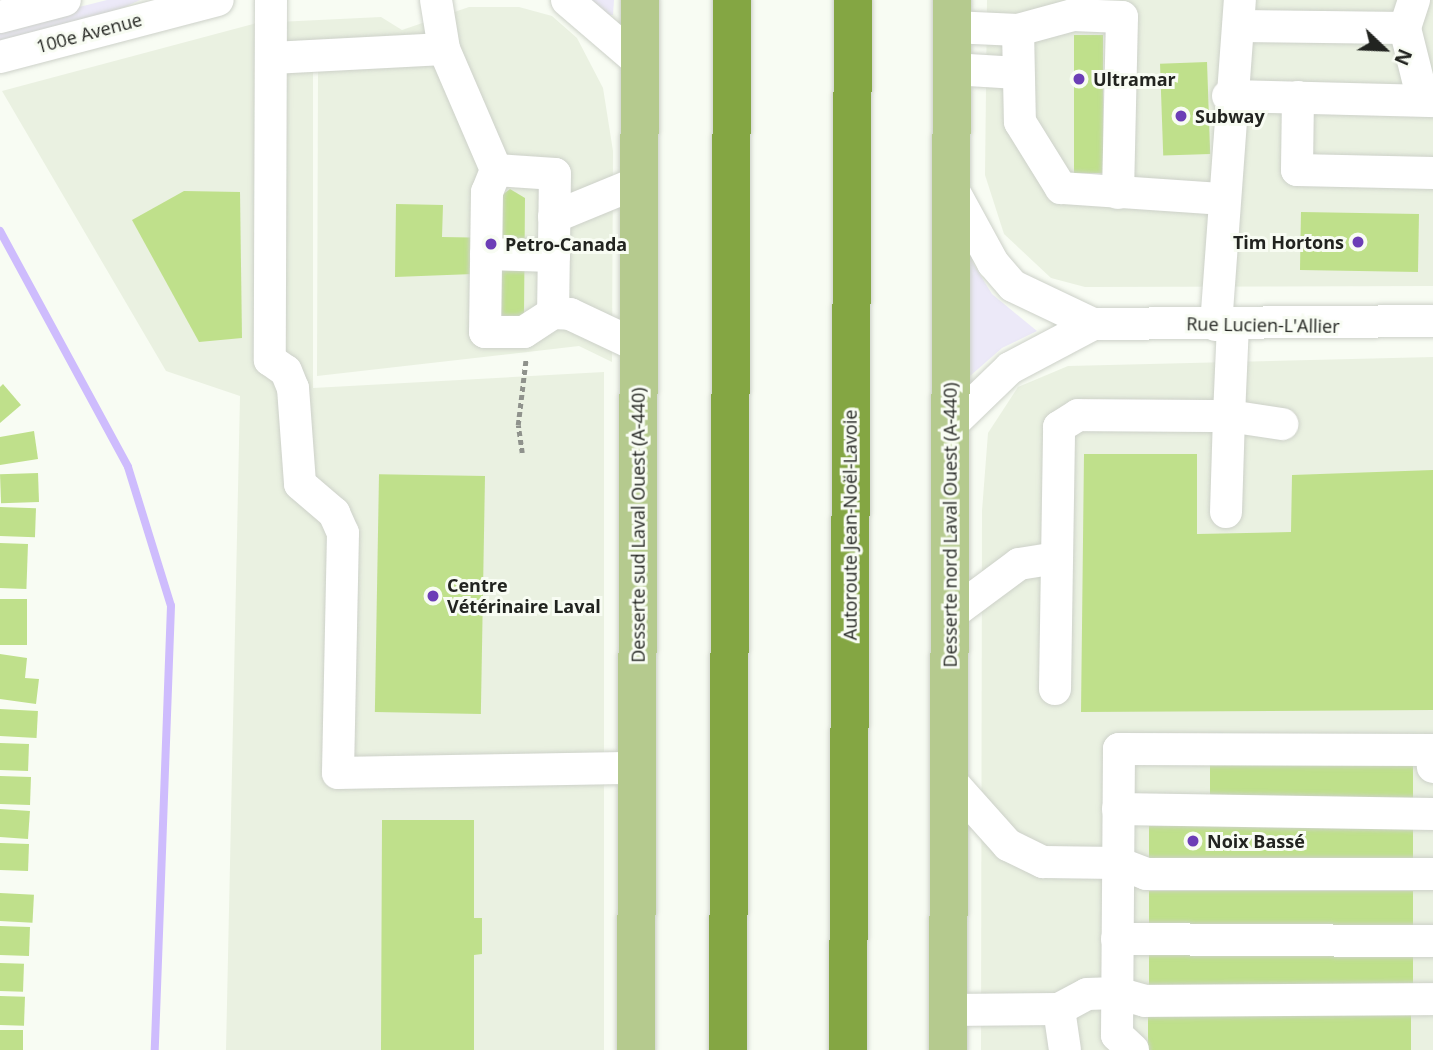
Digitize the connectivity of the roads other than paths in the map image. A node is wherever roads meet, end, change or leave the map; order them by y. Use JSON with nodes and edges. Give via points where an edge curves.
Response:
{"nodes":[{"id":1,"x":65,"y":0,"type":"edge"},
{"id":2,"x":218,"y":0,"type":"edge"},
{"id":3,"x":271,"y":0,"type":"edge"},
{"id":4,"x":436,"y":0,"type":"edge"},
{"id":5,"x":567,"y":0,"type":"edge"},
{"id":6,"x":640,"y":0,"type":"edge"},
{"id":7,"x":732,"y":0,"type":"edge"},
{"id":8,"x":853,"y":0,"type":"edge"},
{"id":9,"x":1240,"y":13,"type":"edge"},
{"id":10,"x":952,"y":14,"type":"edge"},
{"id":11,"x":1409,"y":14,"type":"edge"},
{"id":12,"x":0,"y":17,"type":"edge"},
{"id":13,"x":1018,"y":30,"type":"junction"},
{"id":14,"x":444,"y":49,"type":"junction"},
{"id":15,"x":0,"y":57,"type":"edge"},
{"id":16,"x":272,"y":58,"type":"junction"},
{"id":17,"x":639,"y":62,"type":"junction"},
{"id":18,"x":951,"y":69,"type":"junction"},
{"id":19,"x":1018,"y":72,"type":"junction"},
{"id":20,"x":1228,"y":96,"type":"junction"},
{"id":21,"x":1298,"y":97,"type":"junction"},
{"id":22,"x":1428,"y":100,"type":"edge"},
{"id":23,"x":496,"y":170,"type":"junction"},
{"id":24,"x":1433,"y":173,"type":"edge"},
{"id":25,"x":639,"y":182,"type":"junction"},
{"id":26,"x":949,"y":182,"type":"junction"},
{"id":27,"x":1118,"y":193,"type":"junction"},
{"id":28,"x":1223,"y":199,"type":"junction"},
{"id":29,"x":554,"y":216,"type":"junction"},
{"id":30,"x":486,"y":254,"type":"junction"},
{"id":31,"x":554,"y":256,"type":"junction"},
{"id":32,"x":553,"y":313,"type":"junction"},
{"id":33,"x":1433,"y":321,"type":"edge"},
{"id":34,"x":1093,"y":324,"type":"junction"},
{"id":35,"x":1224,"y":325,"type":"junction"},
{"id":36,"x":638,"y":346,"type":"junction"},
{"id":37,"x":1229,"y":416,"type":"junction"},
{"id":38,"x":1282,"y":424,"type":"dead end"},
{"id":39,"x":950,"y":426,"type":"junction"},
{"id":40,"x":1226,"y":512,"type":"dead end"},
{"id":41,"x":1057,"y":558,"type":"junction"},
{"id":42,"x":949,"y":616,"type":"junction"},
{"id":43,"x":1055,"y":689,"type":"dead end"},
{"id":44,"x":1433,"y":767,"type":"edge"},
{"id":45,"x":637,"y":768,"type":"junction"},
{"id":46,"x":949,"y":779,"type":"junction"},
{"id":47,"x":1118,"y":809,"type":"junction"},
{"id":48,"x":1433,"y":814,"type":"edge"},
{"id":49,"x":1118,"y":863,"type":"junction"},
{"id":50,"x":1433,"y":874,"type":"edge"},
{"id":51,"x":1117,"y":939,"type":"junction"},
{"id":52,"x":1433,"y":941,"type":"edge"},
{"id":53,"x":1117,"y":993,"type":"junction"},
{"id":54,"x":1433,"y":999,"type":"edge"},
{"id":55,"x":1059,"y":1009,"type":"junction"},
{"id":56,"x":948,"y":1010,"type":"junction"},
{"id":57,"x":636,"y":1050,"type":"edge"},
{"id":58,"x":728,"y":1050,"type":"edge"},
{"id":59,"x":848,"y":1050,"type":"edge"},
{"id":60,"x":948,"y":1050,"type":"edge"},
{"id":61,"x":1065,"y":1050,"type":"edge"},
{"id":62,"x":1133,"y":1050,"type":"edge"}],
"edges":[{"from":1,"to":12,"type":"street"},
{"from":2,"to":15,"type":"street","name":"100e Avenue"},
{"from":3,"to":16,"type":"street"},
{"from":4,"to":14,"type":"street"},
{"from":5,"to":17,"type":"street"},
{"from":6,"to":17,"type":"main road","name":"Desserte sud Laval Ouest (A-440)"},
{"from":7,"to":58,"type":"highway"},
{"from":8,"to":59,"type":"highway","name":"Autoroute Jean-Noël-Lavoie"},
{"from":9,"to":11,"type":"street"},
{"from":9,"to":20,"type":"street","via":[[1240,60]]},
{"from":10,"to":13,"type":"street"},
{"from":10,"to":18,"type":"main road","name":"Desserte nord Laval Ouest (A-440)"},
{"from":11,"to":22,"type":"street"},
{"from":13,"to":19,"type":"street"},
{"from":13,"to":27,"type":"street","via":[[1073,15],[1122,17]]},
{"from":14,"to":16,"type":"street"},
{"from":14,"to":23,"type":"street"},
{"from":16,"to":45,"type":"street","via":[[270,360],[293,388],[300,484],[334,513],[343,533],[338,773]]},
{"from":17,"to":25,"type":"main road","name":"Desserte sud Laval Ouest (A-440)"},
{"from":18,"to":19,"type":"street"},
{"from":18,"to":26,"type":"main road","name":"Desserte nord Laval Ouest (A-440)"},
{"from":19,"to":27,"type":"street","via":[[1020,122],[1054,181],[1069,191]]},
{"from":20,"to":21,"type":"street"},
{"from":20,"to":28,"type":"street"},
{"from":21,"to":22,"type":"street"},
{"from":21,"to":24,"type":"street","via":[[1297,170]]},
{"from":23,"to":29,"type":"street","via":[[555,174]]},
{"from":23,"to":30,"type":"street","via":[[487,192]]},
{"from":25,"to":29,"type":"street"},
{"from":25,"to":36,"type":"main road","name":"Desserte sud Laval Ouest (A-440)"},
{"from":26,"to":34,"type":"street","name":"Rue Lucien-L'Allier","via":[[1007,281],[1043,305]]},
{"from":26,"to":39,"type":"main road","name":"Desserte nord Laval Ouest (A-440)"},
{"from":27,"to":28,"type":"street"},
{"from":28,"to":35,"type":"street"},
{"from":29,"to":31,"type":"street"},
{"from":30,"to":31,"type":"street"},
{"from":30,"to":32,"type":"street","via":[[485,332],[524,332]]},
{"from":31,"to":32,"type":"street"},
{"from":32,"to":36,"type":"street","via":[[578,317]]},
{"from":33,"to":35,"type":"street","name":"Rue Lucien-L'Allier"},
{"from":34,"to":35,"type":"street","name":"Rue Lucien-L'Allier"},
{"from":34,"to":39,"type":"street","name":"Rue Lucien-L'Allier","via":[[1010,368]]},
{"from":35,"to":37,"type":"street"},
{"from":36,"to":45,"type":"main road","name":"Desserte sud Laval Ouest (A-440)"},
{"from":37,"to":38,"type":"street"},
{"from":37,"to":40,"type":"street"},
{"from":37,"to":41,"type":"street","via":[[1078,415],[1063,421],[1057,434]]},
{"from":39,"to":42,"type":"main road","name":"Desserte nord Laval Ouest (A-440)"},
{"from":41,"to":42,"type":"street","via":[[1020,564]]},
{"from":41,"to":43,"type":"street"},
{"from":42,"to":46,"type":"main road","name":"Desserte nord Laval Ouest (A-440)"},
{"from":44,"to":47,"type":"street","via":[[1432,750],[1119,749]]},
{"from":45,"to":57,"type":"main road","name":"Desserte sud Laval Ouest (A-440)"},
{"from":46,"to":49,"type":"street","via":[[1007,845],[1029,858]]},
{"from":46,"to":56,"type":"main road","name":"Desserte nord Laval Ouest (A-440)"},
{"from":47,"to":48,"type":"street"},
{"from":47,"to":49,"type":"street"},
{"from":49,"to":50,"type":"street","via":[[1146,874]]},
{"from":49,"to":51,"type":"street"},
{"from":51,"to":52,"type":"street"},
{"from":51,"to":53,"type":"street"},
{"from":53,"to":54,"type":"street","via":[[1145,1001]]},
{"from":53,"to":55,"type":"street","via":[[1087,994]]},
{"from":53,"to":62,"type":"street","via":[[1117,1035]]},
{"from":55,"to":56,"type":"street"},
{"from":55,"to":61,"type":"street"},
{"from":56,"to":60,"type":"main road","name":"Desserte nord Laval Ouest (A-440)"}]}
